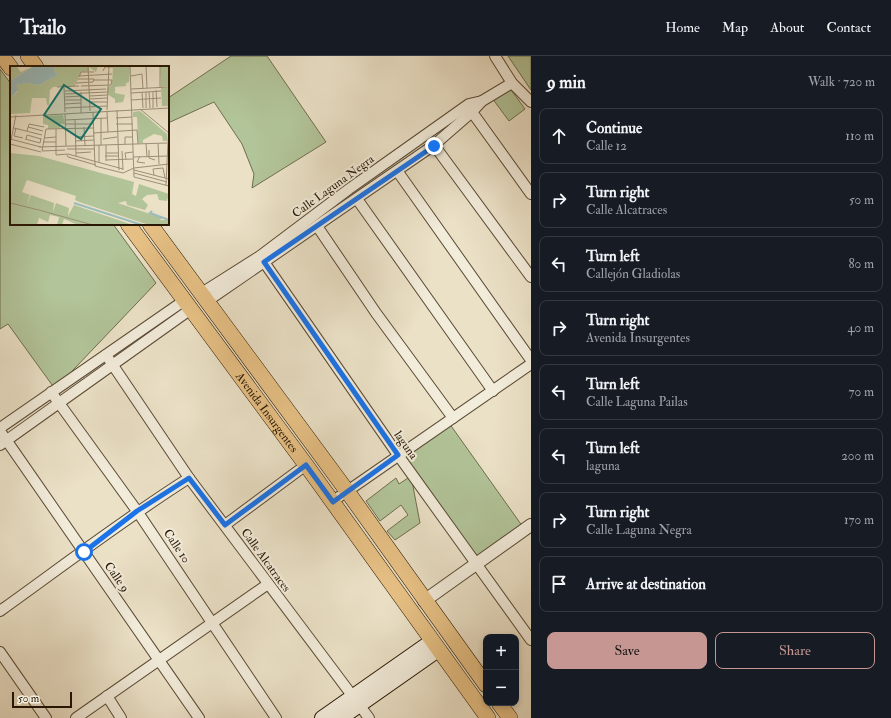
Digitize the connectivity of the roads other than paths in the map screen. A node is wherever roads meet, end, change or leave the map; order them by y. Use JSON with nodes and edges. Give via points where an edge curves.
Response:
{"nodes":[{"id":1,"x":2,"y":56,"type":"edge"},
{"id":2,"x":28,"y":56,"type":"edge"},
{"id":3,"x":495,"y":56,"type":"edge"},
{"id":4,"x":35,"y":66,"type":"edge"},
{"id":5,"x":10,"y":67,"type":"edge"},
{"id":6,"x":512,"y":83,"type":"junction"},
{"id":7,"x":482,"y":100,"type":"junction"},
{"id":8,"x":531,"y":102,"type":"edge"},
{"id":9,"x":472,"y":112,"type":"junction"},
{"id":10,"x":434,"y":146,"type":"junction"},
{"id":11,"x":398,"y":172,"type":"junction"},
{"id":12,"x":531,"y":194,"type":"edge"},
{"id":13,"x":357,"y":199,"type":"junction"},
{"id":14,"x":129,"y":225,"type":"edge"},
{"id":15,"x":151,"y":225,"type":"edge"},
{"id":16,"x":317,"y":226,"type":"junction"},
{"id":17,"x":138,"y":236,"type":"junction"},
{"id":18,"x":264,"y":262,"type":"junction"},
{"id":19,"x":531,"y":277,"type":"edge"},
{"id":20,"x":203,"y":298,"type":"junction"},
{"id":21,"x":188,"y":305,"type":"junction"},
{"id":22,"x":106,"y":355,"type":"junction"},
{"id":23,"x":531,"y":360,"type":"edge"},
{"id":24,"x":531,"y":364,"type":"edge"},
{"id":25,"x":113,"y":365,"type":"junction"},
{"id":26,"x":493,"y":391,"type":"junction"},
{"id":27,"x":51,"y":392,"type":"junction"},
{"id":28,"x":58,"y":403,"type":"junction"},
{"id":29,"x":453,"y":418,"type":"junction"},
{"id":30,"x":0,"y":429,"type":"edge"},
{"id":31,"x":3,"y":442,"type":"edge"},
{"id":32,"x":398,"y":455,"type":"junction"},
{"id":33,"x":306,"y":465,"type":"junction"},
{"id":34,"x":189,"y":478,"type":"junction"},
{"id":35,"x":347,"y":491,"type":"junction"},
{"id":36,"x":333,"y":502,"type":"junction"},
{"id":37,"x":137,"y":511,"type":"junction"},
{"id":38,"x":225,"y":525,"type":"junction"},
{"id":39,"x":531,"y":525,"type":"edge"},
{"id":40,"x":84,"y":552,"type":"junction"},
{"id":41,"x":476,"y":564,"type":"junction"},
{"id":42,"x":268,"y":584,"type":"junction"},
{"id":43,"x":424,"y":600,"type":"junction"},
{"id":44,"x":0,"y":611,"type":"edge"},
{"id":45,"x":213,"y":623,"type":"junction"},
{"id":46,"x":531,"y":640,"type":"edge"},
{"id":47,"x":435,"y":645,"type":"junction"},
{"id":48,"x":0,"y":652,"type":"edge"},
{"id":49,"x":158,"y":660,"type":"junction"},
{"id":50,"x":483,"y":681,"type":"edge"},
{"id":51,"x":107,"y":696,"type":"junction"},
{"id":52,"x":356,"y":701,"type":"junction"},
{"id":53,"x":504,"y":710,"type":"edge"},
{"id":54,"x":46,"y":718,"type":"edge"},
{"id":55,"x":76,"y":718,"type":"edge"},
{"id":56,"x":121,"y":718,"type":"edge"},
{"id":57,"x":199,"y":718,"type":"edge"},
{"id":58,"x":276,"y":718,"type":"edge"},
{"id":59,"x":322,"y":718,"type":"edge"},
{"id":60,"x":341,"y":718,"type":"edge"},
{"id":61,"x":369,"y":718,"type":"edge"},
{"id":62,"x":489,"y":718,"type":"edge"}],
"edges":[{"from":1,"to":5,"type":"main road"},
{"from":2,"to":4,"type":"main road"},
{"from":3,"to":6,"type":"street"},
{"from":6,"to":7,"type":"street","name":"Calle Laguna Negra"},
{"from":6,"to":8,"type":"street"},
{"from":7,"to":9,"type":"street","name":"Calle Laguna Negra"},
{"from":7,"to":20,"type":"street","name":"Calle Laguna Negra","via":[[469,104],[349,189]]},
{"from":9,"to":10,"type":"street","name":"Calle Laguna Negra"},
{"from":9,"to":12,"type":"street"},
{"from":10,"to":11,"type":"street","name":"Calle Laguna Negra"},
{"from":10,"to":19,"type":"street"},
{"from":11,"to":13,"type":"street","name":"Calle Laguna Negra"},
{"from":11,"to":23,"type":"street"},
{"from":13,"to":16,"type":"street","name":"Calle Laguna Negra"},
{"from":13,"to":26,"type":"street"},
{"from":14,"to":17,"type":"main road","name":"Avenida Insurgentes"},
{"from":15,"to":17,"type":"main road"},
{"from":15,"to":20,"type":"main road","name":"Avenida Insurgentes"},
{"from":16,"to":18,"type":"street","name":"Calle Laguna Negra"},
{"from":16,"to":29,"type":"street","via":[[376,313]]},
{"from":17,"to":21,"type":"main road","name":"Avenida Insurgentes"},
{"from":18,"to":20,"type":"street","name":"Calle Laguna Negra"},
{"from":18,"to":32,"type":"street","name":"laguna"},
{"from":20,"to":35,"type":"main road","name":"Avenida Insurgentes"},
{"from":21,"to":22,"type":"street"},
{"from":21,"to":25,"type":"street"},
{"from":21,"to":33,"type":"main road","name":"Avenida Insurgentes"},
{"from":22,"to":25,"type":"street","name":"Calle Alcatraces"},
{"from":22,"to":27,"type":"street"},
{"from":24,"to":26,"type":"street"},
{"from":25,"to":28,"type":"street"},
{"from":25,"to":34,"type":"street","name":"Calle Alcatraces"},
{"from":26,"to":29,"type":"street"},
{"from":27,"to":28,"type":"street","name":"Calle 10"},
{"from":27,"to":30,"type":"street"},
{"from":28,"to":31,"type":"street"},
{"from":28,"to":37,"type":"street","name":"Calle 10"},
{"from":29,"to":32,"type":"street"},
{"from":30,"to":31,"type":"street","name":"Calle 9"},
{"from":31,"to":40,"type":"street","name":"Calle 9"},
{"from":32,"to":35,"type":"street"},
{"from":32,"to":41,"type":"street","name":"laguna"},
{"from":33,"to":36,"type":"main road","name":"Avenida Insurgentes"},
{"from":33,"to":38,"type":"street"},
{"from":34,"to":37,"type":"street"},
{"from":34,"to":38,"type":"street","name":"Calle Alcatraces"},
{"from":35,"to":36,"type":"street"},
{"from":35,"to":43,"type":"main road","name":"Avenida Insurgentes"},
{"from":36,"to":47,"type":"main road","name":"Avenida Insurgentes"},
{"from":37,"to":40,"type":"street"},
{"from":37,"to":45,"type":"street","name":"Calle 10"},
{"from":38,"to":42,"type":"street","name":"Calle Alcatraces"},
{"from":39,"to":41,"type":"street"},
{"from":40,"to":44,"type":"street"},
{"from":40,"to":49,"type":"street","name":"Calle 9"},
{"from":41,"to":43,"type":"street"},
{"from":41,"to":46,"type":"street","name":"laguna"},
{"from":42,"to":45,"type":"street"},
{"from":42,"to":52,"type":"street","name":"Calle Alcatraces"},
{"from":43,"to":50,"type":"main road","name":"Avenida Insurgentes"},
{"from":45,"to":49,"type":"street"},
{"from":45,"to":58,"type":"street","name":"Calle 10"},
{"from":47,"to":52,"type":"main road"},
{"from":47,"to":62,"type":"main road","name":"Avenida Insurgentes"},
{"from":48,"to":54,"type":"street"},
{"from":49,"to":51,"type":"street"},
{"from":49,"to":57,"type":"street","name":"Calle 9"},
{"from":51,"to":55,"type":"street"},
{"from":51,"to":56,"type":"street"},
{"from":52,"to":59,"type":"main road"},
{"from":52,"to":60,"type":"main road"},
{"from":52,"to":61,"type":"street","name":"Calle Alcatraces"},
{"from":53,"to":62,"type":"main road"}]}
